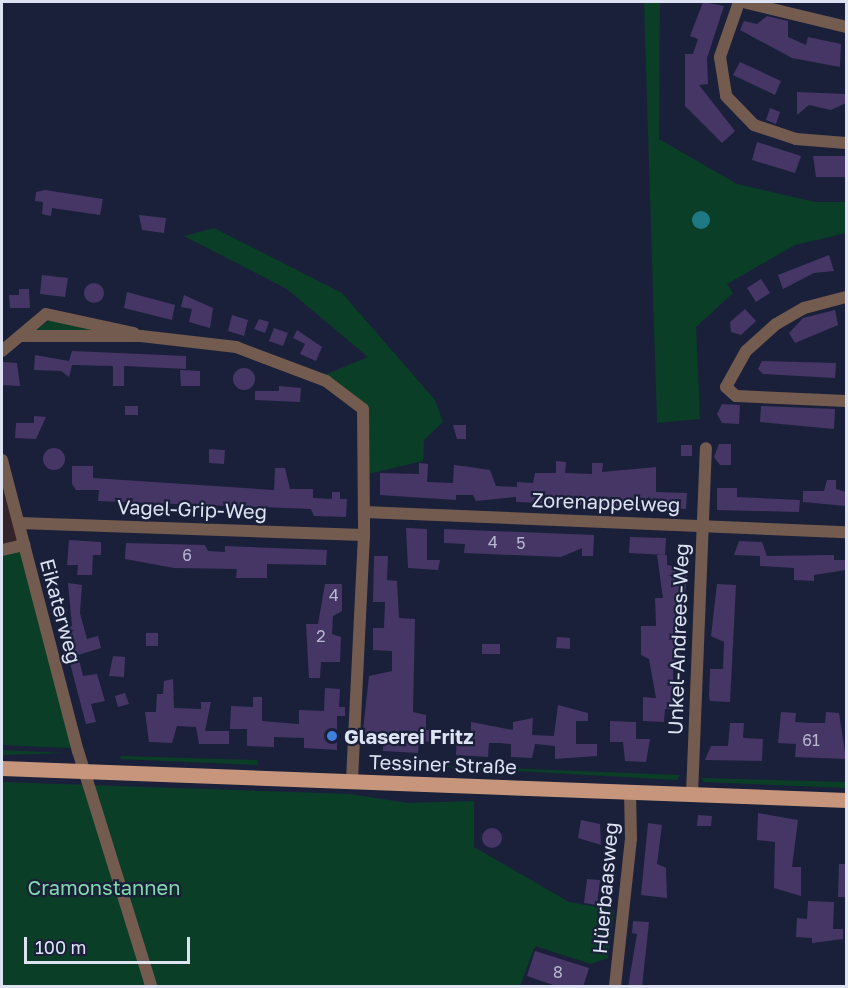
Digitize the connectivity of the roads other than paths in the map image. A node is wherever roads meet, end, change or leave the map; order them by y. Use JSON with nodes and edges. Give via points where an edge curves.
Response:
{"nodes":[{"id":1,"x":741,"y":2,"type":"edge"},
{"id":2,"x":773,"y":4,"type":"edge"},
{"id":3,"x":846,"y":27,"type":"edge"},
{"id":4,"x":846,"y":143,"type":"edge"},
{"id":5,"x":846,"y":297,"type":"edge"},
{"id":6,"x":20,"y":336,"type":"junction"},
{"id":7,"x":141,"y":336,"type":"junction"},
{"id":8,"x":2,"y":351,"type":"edge"},
{"id":9,"x":846,"y":401,"type":"edge"},
{"id":10,"x":706,"y":448,"type":"dead end"},
{"id":11,"x":2,"y":460,"type":"edge"},
{"id":12,"x":5,"y":488,"type":"edge"},
{"id":13,"x":364,"y":512,"type":"junction"},
{"id":14,"x":19,"y":523,"type":"junction"},
{"id":15,"x":702,"y":526,"type":"junction"},
{"id":16,"x":846,"y":532,"type":"edge"},
{"id":17,"x":364,"y":535,"type":"junction"},
{"id":18,"x":24,"y":545,"type":"junction"},
{"id":19,"x":2,"y":550,"type":"edge"},
{"id":20,"x":2,"y":768,"type":"edge"},
{"id":21,"x":85,"y":771,"type":"junction"},
{"id":22,"x":352,"y":782,"type":"junction"},
{"id":23,"x":630,"y":792,"type":"junction"},
{"id":24,"x":692,"y":794,"type":"junction"},
{"id":25,"x":846,"y":800,"type":"edge"},
{"id":26,"x":152,"y":987,"type":"edge"},
{"id":27,"x":615,"y":987,"type":"edge"}],
"edges":[{"from":1,"to":2,"type":"street"},
{"from":1,"to":4,"type":"street","via":[[720,57],[726,96],[754,125],[796,139]]},
{"from":2,"to":3,"type":"street","via":[[830,27]]},
{"from":5,"to":9,"type":"street","via":[[804,308],[776,324],[746,351],[726,387],[736,396]]},
{"from":6,"to":7,"type":"street"},
{"from":6,"to":7,"type":"street","via":[[46,314]]},
{"from":6,"to":8,"type":"street"},
{"from":7,"to":13,"type":"street","via":[[236,347],[326,381],[357,401],[365,417]]},
{"from":10,"to":15,"type":"street","name":"Unkel-Andrees-Weg"},
{"from":11,"to":12,"type":"street","name":"Eikaterweg"},
{"from":12,"to":14,"type":"street","name":"Eikaterweg"},
{"from":13,"to":15,"type":"street","name":"Zorenappelweg"},
{"from":13,"to":17,"type":"street"},
{"from":14,"to":17,"type":"street","name":"Vagel-Grip-Weg"},
{"from":14,"to":18,"type":"street","name":"Eikaterweg"},
{"from":15,"to":16,"type":"street","name":"Zorenappelweg"},
{"from":15,"to":24,"type":"street","name":"Unkel-Andrees-Weg"},
{"from":17,"to":22,"type":"street"},
{"from":18,"to":19,"type":"street"},
{"from":18,"to":21,"type":"street","name":"Eikaterweg"},
{"from":20,"to":21,"type":"main road","name":"Tessiner Straße"},
{"from":21,"to":22,"type":"main road","name":"Tessiner Straße"},
{"from":21,"to":26,"type":"street","name":"Eikaterweg"},
{"from":22,"to":23,"type":"main road","name":"Tessiner Straße"},
{"from":23,"to":24,"type":"main road","name":"Tessiner Straße"},
{"from":23,"to":27,"type":"street","name":"Hüerbaasweg","via":[[631,839]]},
{"from":24,"to":25,"type":"main road","name":"Tessiner Straße"}]}
